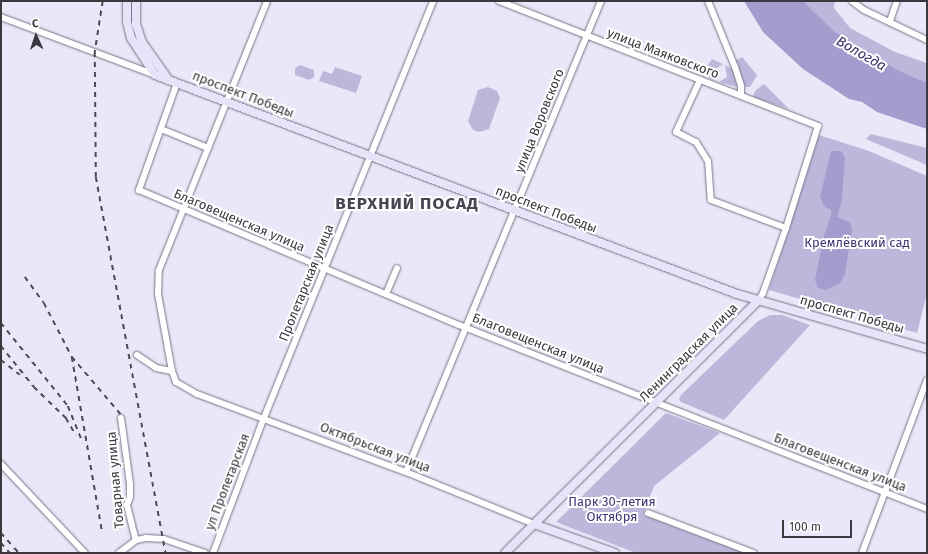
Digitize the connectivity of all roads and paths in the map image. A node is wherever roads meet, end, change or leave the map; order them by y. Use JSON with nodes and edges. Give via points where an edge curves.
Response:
{"nodes":[{"id":1,"x":127,"y":1,"type":"edge"},
{"id":2,"x":136,"y":1,"type":"edge"},
{"id":3,"x":267,"y":1,"type":"edge"},
{"id":4,"x":433,"y":1,"type":"edge"},
{"id":5,"x":499,"y":1,"type":"edge"},
{"id":6,"x":601,"y":1,"type":"edge"},
{"id":7,"x":708,"y":1,"type":"edge"},
{"id":8,"x":852,"y":1,"type":"edge"},
{"id":9,"x":897,"y":1,"type":"edge"},
{"id":10,"x":1,"y":17,"type":"edge"},
{"id":11,"x":890,"y":21,"type":"junction"},
{"id":12,"x":587,"y":36,"type":"junction"},
{"id":13,"x":927,"y":40,"type":"edge"},
{"id":14,"x":155,"y":75,"type":"junction"},
{"id":15,"x":168,"y":80,"type":"junction"},
{"id":16,"x":700,"y":80,"type":"junction"},
{"id":17,"x":177,"y":83,"type":"junction"},
{"id":18,"x":741,"y":96,"type":"junction"},
{"id":19,"x":228,"y":102,"type":"junction"},
{"id":20,"x":818,"y":126,"type":"joint"},
{"id":21,"x":161,"y":129,"type":"junction"},
{"id":22,"x":208,"y":148,"type":"junction"},
{"id":23,"x":370,"y":156,"type":"junction"},
{"id":24,"x":183,"y":208,"type":"junction"},
{"id":25,"x":515,"y":211,"type":"junction"},
{"id":26,"x":786,"y":228,"type":"junction"},
{"id":27,"x":397,"y":268,"type":"dead end"},
{"id":28,"x":325,"y":269,"type":"junction"},
{"id":29,"x":386,"y":294,"type":"junction"},
{"id":30,"x":758,"y":301,"type":"junction"},
{"id":31,"x":467,"y":328,"type":"junction"},
{"id":32,"x":927,"y":349,"type":"edge"},
{"id":33,"x":137,"y":355,"type":"dead end"},
{"id":34,"x":172,"y":371,"type":"junction"},
{"id":35,"x":927,"y":380,"type":"edge"},
{"id":36,"x":656,"y":403,"type":"junction"},
{"id":37,"x":121,"y":418,"type":"dead end"},
{"id":38,"x":264,"y":418,"type":"junction"},
{"id":39,"x":1,"y":464,"type":"edge"},
{"id":40,"x":406,"y":472,"type":"junction"},
{"id":41,"x":887,"y":493,"type":"junction"},
{"id":42,"x":927,"y":509,"type":"edge"},
{"id":43,"x":648,"y":513,"type":"dead end"},
{"id":44,"x":534,"y":524,"type":"junction"},
{"id":45,"x":136,"y":540,"type":"junction"},
{"id":46,"x":85,"y":553,"type":"edge"},
{"id":47,"x":119,"y":553,"type":"edge"},
{"id":48,"x":205,"y":553,"type":"edge"},
{"id":49,"x":213,"y":553,"type":"edge"},
{"id":50,"x":505,"y":553,"type":"edge"},
{"id":51,"x":614,"y":553,"type":"edge"},
{"id":52,"x":754,"y":553,"type":"edge"},
{"id":53,"x":862,"y":553,"type":"edge"}],
"edges":[{"from":1,"to":14,"type":"main road","via":[[127,22],[131,38]]},
{"from":2,"to":15,"type":"main road","via":[[136,24],[142,42]]},
{"from":3,"to":19,"type":"street"},
{"from":4,"to":23,"type":"street","name":"Пролетарская улица"},
{"from":5,"to":12,"type":"street","name":"улица Маяковского"},
{"from":6,"to":12,"type":"street","name":"улица Воровского"},
{"from":7,"to":18,"type":"street","via":[[735,67],[741,86]]},
{"from":8,"to":11,"type":"street","via":[[864,10]]},
{"from":9,"to":11,"type":"street"},
{"from":10,"to":14,"type":"street","name":"проспект Победы"},
{"from":11,"to":13,"type":"street"},
{"from":12,"to":16,"type":"street","name":"улица Маяковского"},
{"from":12,"to":25,"type":"street","name":"улица Воровского"},
{"from":14,"to":15,"type":"main road","name":"проспект Победы"},
{"from":15,"to":17,"type":"main road","name":"проспект Победы"},
{"from":16,"to":18,"type":"street","name":"улица Маяковского"},
{"from":16,"to":26,"type":"street","via":[[676,132],[696,142],[708,161],[711,200]]},
{"from":17,"to":19,"type":"main road","name":"проспект Победы"},
{"from":17,"to":21,"type":"street"},
{"from":18,"to":20,"type":"street","name":"улица Маяковского"},
{"from":19,"to":22,"type":"street"},
{"from":19,"to":23,"type":"main road","name":"проспект Победы"},
{"from":20,"to":26,"type":"street","name":"Ленинградская улица"},
{"from":21,"to":22,"type":"street"},
{"from":21,"to":24,"type":"street","name":"Благовещенская улица","via":[[140,190]]},
{"from":22,"to":24,"type":"street"},
{"from":23,"to":25,"type":"main road","name":"проспект Победы"},
{"from":23,"to":28,"type":"street","name":"Пролетарская улица"},
{"from":24,"to":28,"type":"street","name":"Благовещенская улица"},
{"from":24,"to":34,"type":"street","via":[[163,259],[158,282]]},
{"from":25,"to":30,"type":"main road","name":"проспект Победы"},
{"from":25,"to":31,"type":"street","name":"улица Воровского"},
{"from":26,"to":30,"type":"street","name":"Ленинградская улица"},
{"from":27,"to":29,"type":"street"},
{"from":28,"to":29,"type":"street","name":"Благовещенская улица"},
{"from":28,"to":38,"type":"street","name":"Пролетарская улица"},
{"from":29,"to":31,"type":"street","name":"Благовещенская улица"},
{"from":30,"to":32,"type":"main road","name":"проспект Победы"},
{"from":30,"to":36,"type":"main road","name":"Ленинградская улица"},
{"from":31,"to":36,"type":"street","name":"Благовещенская улица"},
{"from":31,"to":40,"type":"street","name":"улица Воровского"},
{"from":33,"to":34,"type":"street","via":[[156,368]]},
{"from":34,"to":38,"type":"street","name":"Октябрьская улица","via":[[176,382],[197,394]]},
{"from":35,"to":41,"type":"street"},
{"from":36,"to":41,"type":"street","name":"Благовещенская улица"},
{"from":36,"to":44,"type":"main road","name":"Ленинградская улица"},
{"from":37,"to":45,"type":"street","name":"Товарная улица","via":[[130,484],[127,505]]},
{"from":38,"to":40,"type":"street","name":"Октябрьская улица"},
{"from":38,"to":49,"type":"street","name":"ул Пролетарская"},
{"from":39,"to":46,"type":"street"},
{"from":40,"to":44,"type":"street","name":"Октябрьская улица"},
{"from":41,"to":42,"type":"street","name":"Благовещенская улица"},
{"from":41,"to":53,"type":"street"},
{"from":43,"to":52,"type":"street"},
{"from":44,"to":50,"type":"main road","name":"Ленинградская улица"},
{"from":44,"to":51,"type":"main road","name":"Октябрьская улица"},
{"from":45,"to":47,"type":"street","name":"Товарная улица"},
{"from":45,"to":48,"type":"street","name":"Товарная улица","via":[[164,539]]}]}
